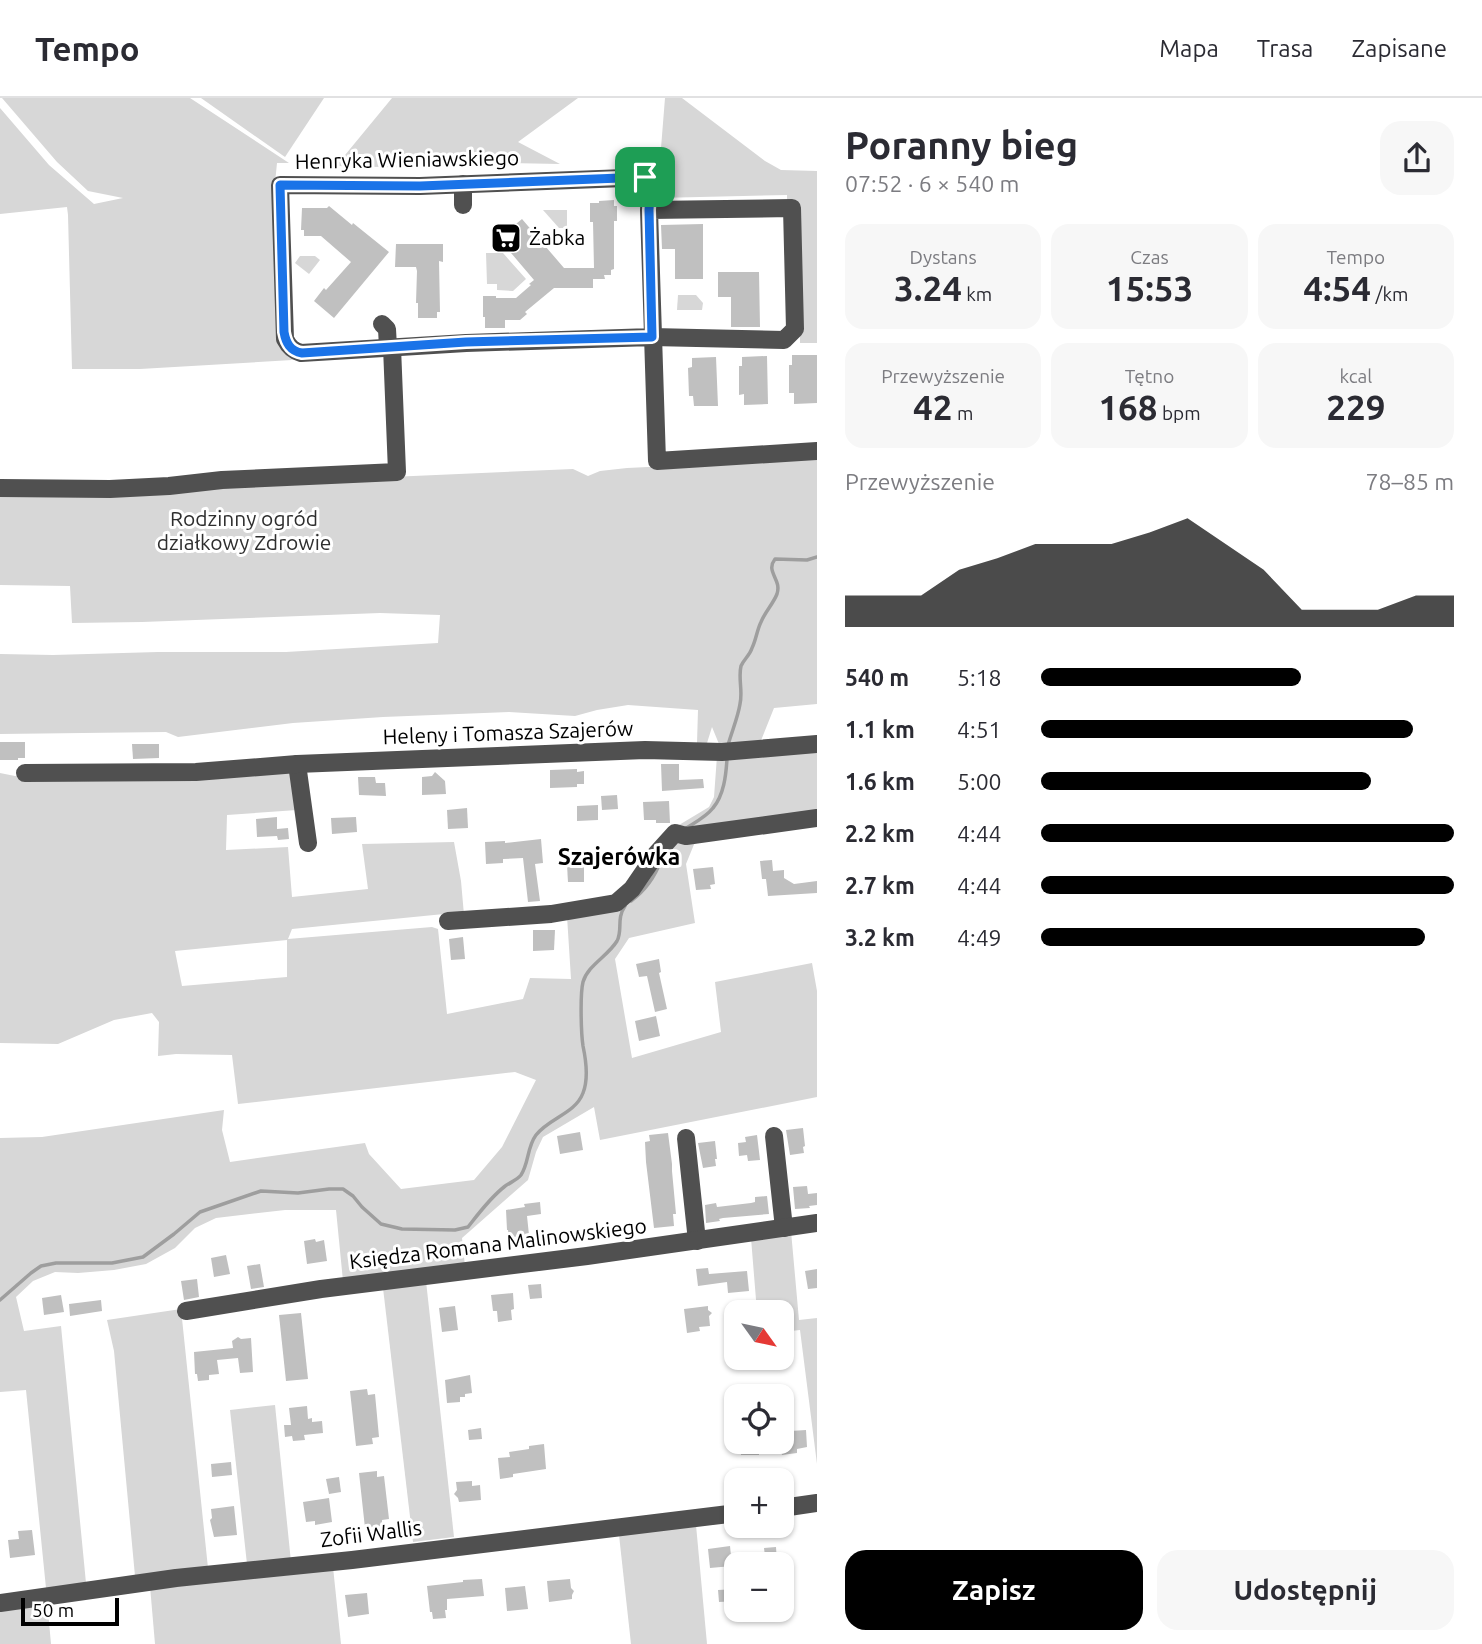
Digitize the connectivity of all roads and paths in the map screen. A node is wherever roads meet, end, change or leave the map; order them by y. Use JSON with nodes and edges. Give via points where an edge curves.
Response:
{"nodes":[{"id":1,"x":463,"y":184,"type":"junction"},
{"id":2,"x":463,"y":205,"type":"dead end"},
{"id":3,"x":649,"y":210,"type":"junction"},
{"id":4,"x":382,"y":324,"type":"dead end"},
{"id":5,"x":652,"y":337,"type":"junction"},
{"id":6,"x":390,"y":347,"type":"junction"},
{"id":7,"x":817,"y":451,"type":"edge"},
{"id":8,"x":0,"y":488,"type":"edge"},
{"id":9,"x":817,"y":744,"type":"edge"},
{"id":10,"x":297,"y":764,"type":"junction"},
{"id":11,"x":25,"y":773,"type":"dead end"},
{"id":12,"x":817,"y":818,"type":"edge"},
{"id":13,"x":308,"y":843,"type":"dead end"},
{"id":14,"x":447,"y":921,"type":"dead end"},
{"id":15,"x":774,"y":1136,"type":"dead end"},
{"id":16,"x":685,"y":1138,"type":"dead end"},
{"id":17,"x":817,"y":1223,"type":"edge"},
{"id":18,"x":784,"y":1228,"type":"junction"},
{"id":19,"x":697,"y":1241,"type":"junction"},
{"id":20,"x":186,"y":1311,"type":"dead end"},
{"id":21,"x":817,"y":1503,"type":"edge"},
{"id":22,"x":794,"y":1506,"type":"edge"},
{"id":23,"x":724,"y":1515,"type":"edge"},
{"id":24,"x":5,"y":1602,"type":"edge"}],
"edges":[{"from":1,"to":2,"type":"street"},
{"from":1,"to":3,"type":"street","name":"Henryka Wieniawskiego","via":[[651,177]]},
{"from":1,"to":6,"type":"street","name":"Henryka Wieniawskiego","via":[[280,185],[288,344],[302,353]]},
{"from":3,"to":5,"type":"street","name":"Henryka Wieniawskiego","via":[[643,247],[644,303]]},
{"from":3,"to":5,"type":"street","name":"Henryka Wieniawskiego","via":[[792,208],[795,329],[785,340]]},
{"from":4,"to":6,"type":"street"},
{"from":5,"to":6,"type":"street","name":"Henryka Wieniawskiego"},
{"from":5,"to":7,"type":"street","name":"Henryka Wieniawskiego","via":[[657,461]]},
{"from":6,"to":8,"type":"street","via":[[397,472],[110,489]]},
{"from":9,"to":10,"type":"street","name":"Heleny i Tomasza Szajerów","via":[[722,752],[645,750]]},
{"from":10,"to":11,"type":"street","name":"Heleny i Tomasza Szajerów","via":[[196,772]]},
{"from":10,"to":13,"type":"street"},
{"from":12,"to":14,"type":"street","via":[[686,836],[675,833],[616,903],[551,914]]},
{"from":15,"to":18,"type":"street"},
{"from":16,"to":19,"type":"street"},
{"from":17,"to":18,"type":"street","name":"Księdza Romana Malinowskiego"},
{"from":18,"to":19,"type":"street","name":"Księdza Romana Malinowskiego"},
{"from":19,"to":20,"type":"street","name":"Księdza Romana Malinowskiego"},
{"from":21,"to":22,"type":"street"},
{"from":23,"to":24,"type":"street","name":"Zofii Wallis"}]}
